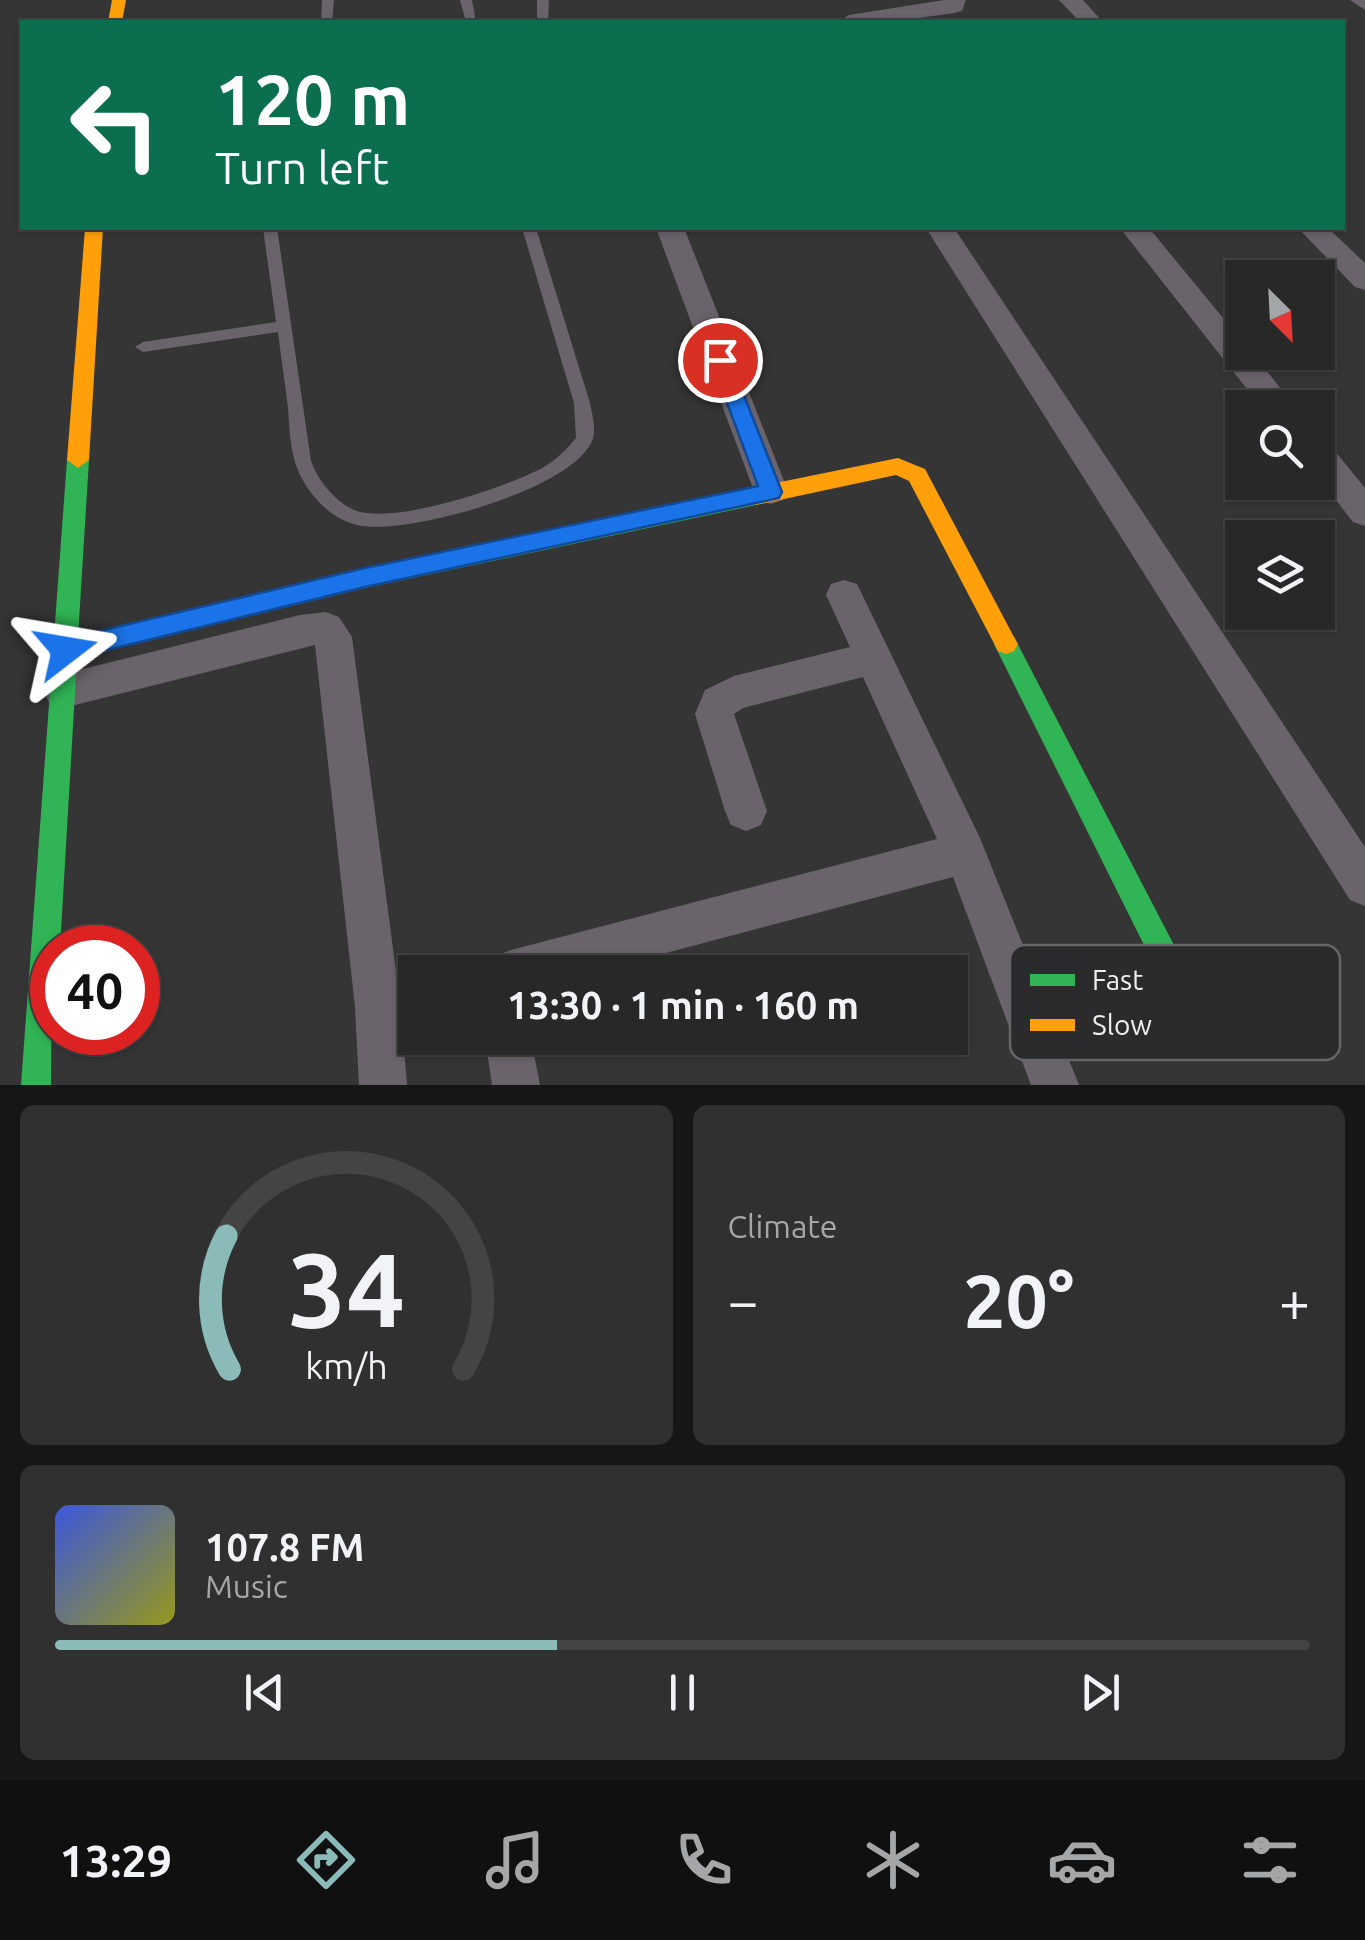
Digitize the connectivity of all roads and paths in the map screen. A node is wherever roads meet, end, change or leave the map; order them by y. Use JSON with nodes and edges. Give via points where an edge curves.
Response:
{"nodes":[{"id":1,"x":1070,"y":0,"type":"edge"},
{"id":2,"x":959,"y":10,"type":"edge"},
{"id":3,"x":867,"y":20,"type":"edge"},
{"id":4,"x":1090,"y":20,"type":"edge"},
{"id":5,"x":94,"y":230,"type":"edge"},
{"id":6,"x":270,"y":230,"type":"edge"},
{"id":7,"x":530,"y":230,"type":"edge"},
{"id":8,"x":671,"y":230,"type":"edge"},
{"id":9,"x":941,"y":230,"type":"edge"},
{"id":10,"x":1136,"y":230,"type":"edge"},
{"id":11,"x":1314,"y":230,"type":"edge"},
{"id":12,"x":1365,"y":280,"type":"edge"},
{"id":13,"x":284,"y":326,"type":"junction"},
{"id":14,"x":143,"y":346,"type":"dead end"},
{"id":15,"x":1265,"y":390,"type":"edge"},
{"id":16,"x":1335,"y":475,"type":"edge"},
{"id":17,"x":771,"y":492,"type":"junction"},
{"id":18,"x":1365,"y":512,"type":"edge"},
{"id":19,"x":844,"y":595,"type":"dead end"},
{"id":20,"x":66,"y":650,"type":"junction"},
{"id":21,"x":872,"y":658,"type":"junction"},
{"id":22,"x":63,"y":691,"type":"junction"},
{"id":23,"x":746,"y":811,"type":"dead end"},
{"id":24,"x":965,"y":853,"type":"junction"},
{"id":25,"x":1365,"y":885,"type":"edge"},
{"id":26,"x":1159,"y":945,"type":"edge"},
{"id":27,"x":575,"y":955,"type":"edge"},
{"id":28,"x":1010,"y":969,"type":"edge"},
{"id":29,"x":397,"y":1002,"type":"edge"},
{"id":30,"x":511,"y":1055,"type":"edge"},
{"id":31,"x":1045,"y":1060,"type":"edge"},
{"id":32,"x":36,"y":1085,"type":"edge"},
{"id":33,"x":384,"y":1085,"type":"edge"},
{"id":34,"x":516,"y":1085,"type":"edge"},
{"id":35,"x":1055,"y":1085,"type":"edge"}],
"edges":[{"from":1,"to":4,"type":"street"},
{"from":2,"to":3,"type":"street"},
{"from":5,"to":20,"type":"street"},
{"from":6,"to":13,"type":"lane"},
{"from":7,"to":13,"type":"lane","via":[[586,427],[569,460],[544,476],[424,514],[390,520],[348,516],[304,468]]},
{"from":8,"to":17,"type":"street"},
{"from":9,"to":25,"type":"street"},
{"from":10,"to":15,"type":"street"},
{"from":11,"to":12,"type":"street"},
{"from":13,"to":14,"type":"lane"},
{"from":16,"to":18,"type":"street"},
{"from":17,"to":20,"type":"street"},
{"from":17,"to":26,"type":"street","via":[[883,467],[917,476]]},
{"from":19,"to":21,"type":"street"},
{"from":20,"to":22,"type":"street"},
{"from":21,"to":23,"type":"street","via":[[719,702],[714,714]]},
{"from":21,"to":24,"type":"street"},
{"from":22,"to":29,"type":"street","via":[[326,628],[333,637]]},
{"from":22,"to":32,"type":"street"},
{"from":24,"to":27,"type":"street"},
{"from":24,"to":28,"type":"street"},
{"from":29,"to":33,"type":"street"},
{"from":30,"to":34,"type":"street"},
{"from":31,"to":35,"type":"street"}]}
